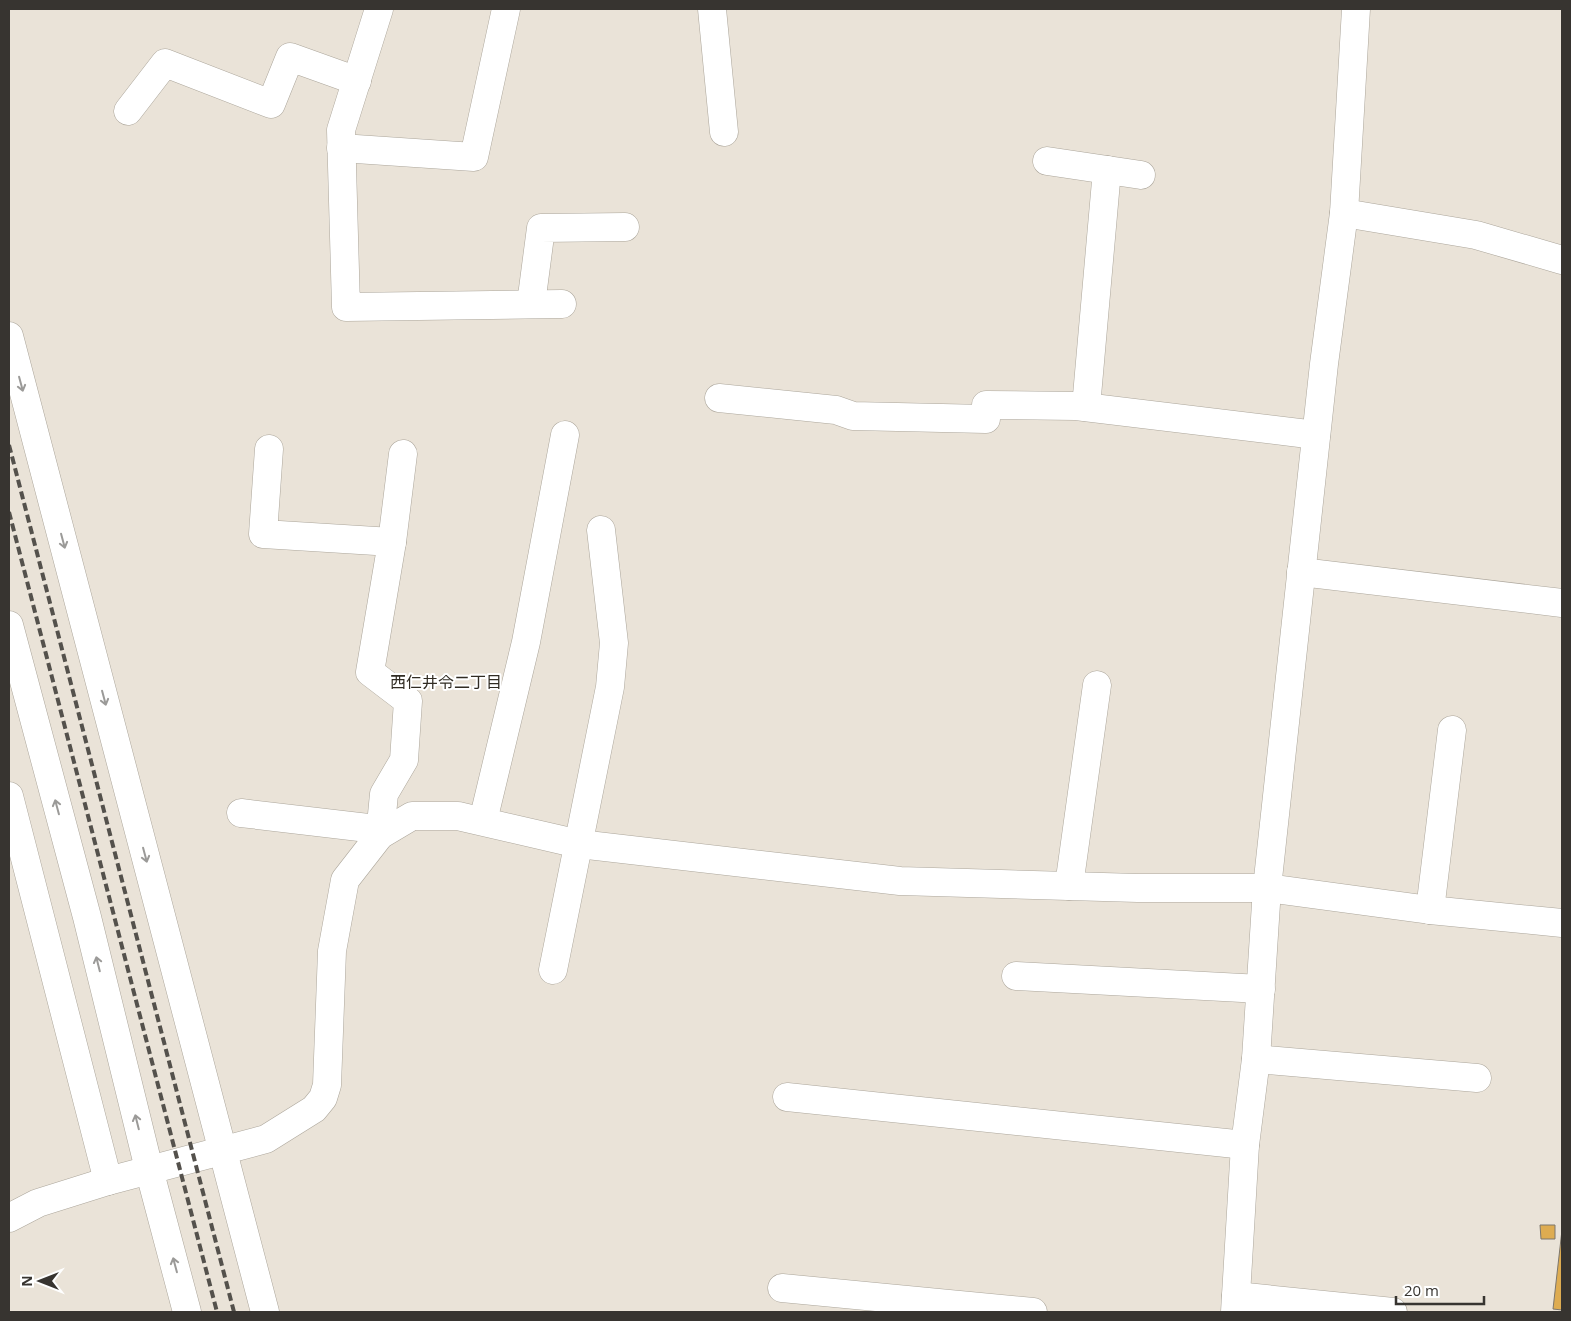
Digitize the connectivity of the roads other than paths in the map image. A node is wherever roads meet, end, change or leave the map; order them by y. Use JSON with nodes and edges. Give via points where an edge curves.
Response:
{"nodes":[{"id":1,"x":379,"y":9,"type":"edge"},
{"id":2,"x":506,"y":9,"type":"edge"},
{"id":3,"x":712,"y":9,"type":"edge"},
{"id":4,"x":1356,"y":9,"type":"edge"},
{"id":5,"x":357,"y":81,"type":"junction"},
{"id":6,"x":128,"y":112,"type":"dead end"},
{"id":7,"x":724,"y":132,"type":"dead end"},
{"id":8,"x":341,"y":148,"type":"junction"},
{"id":9,"x":1047,"y":161,"type":"dead end"},
{"id":10,"x":1107,"y":170,"type":"junction"},
{"id":11,"x":1141,"y":175,"type":"dead end"},
{"id":12,"x":1344,"y":213,"type":"junction"},
{"id":13,"x":625,"y":227,"type":"dead end"},
{"id":14,"x":1562,"y":260,"type":"edge"},
{"id":15,"x":532,"y":304,"type":"junction"},
{"id":16,"x":562,"y":304,"type":"dead end"},
{"id":17,"x":9,"y":336,"type":"edge"},
{"id":18,"x":719,"y":398,"type":"dead end"},
{"id":19,"x":1086,"y":407,"type":"junction"},
{"id":20,"x":565,"y":435,"type":"dead end"},
{"id":21,"x":1316,"y":435,"type":"junction"},
{"id":22,"x":269,"y":449,"type":"dead end"},
{"id":23,"x":402,"y":454,"type":"dead end"},
{"id":24,"x":601,"y":530,"type":"dead end"},
{"id":25,"x":392,"y":542,"type":"junction"},
{"id":26,"x":1301,"y":572,"type":"junction"},
{"id":27,"x":1562,"y":603,"type":"edge"},
{"id":28,"x":9,"y":625,"type":"edge"},
{"id":29,"x":1097,"y":685,"type":"dead end"},
{"id":30,"x":1452,"y":730,"type":"dead end"},
{"id":31,"x":9,"y":796,"type":"edge"},
{"id":32,"x":241,"y":813,"type":"dead end"},
{"id":33,"x":483,"y":821,"type":"junction"},
{"id":34,"x":380,"y":835,"type":"junction"},
{"id":35,"x":578,"y":844,"type":"junction"},
{"id":36,"x":1069,"y":886,"type":"junction"},
{"id":37,"x":1268,"y":888,"type":"junction"},
{"id":38,"x":1430,"y":910,"type":"junction"},
{"id":39,"x":1562,"y":922,"type":"edge"},
{"id":40,"x":553,"y":970,"type":"dead end"},
{"id":41,"x":1016,"y":976,"type":"dead end"},
{"id":42,"x":1261,"y":989,"type":"junction"},
{"id":43,"x":1256,"y":1059,"type":"junction"},
{"id":44,"x":1477,"y":1078,"type":"dead end"},
{"id":45,"x":786,"y":1098,"type":"dead end"},
{"id":46,"x":1245,"y":1146,"type":"junction"},
{"id":47,"x":224,"y":1152,"type":"junction"},
{"id":48,"x":149,"y":1169,"type":"junction"},
{"id":49,"x":108,"y":1181,"type":"junction"},
{"id":50,"x":9,"y":1218,"type":"edge"},
{"id":51,"x":782,"y":1288,"type":"dead end"},
{"id":52,"x":1236,"y":1304,"type":"edge"},
{"id":53,"x":187,"y":1312,"type":"edge"},
{"id":54,"x":265,"y":1312,"type":"edge"},
{"id":55,"x":1033,"y":1312,"type":"edge"},
{"id":56,"x":1393,"y":1312,"type":"edge"}],
"edges":[{"from":1,"to":5,"type":"street"},
{"from":2,"to":8,"type":"street","via":[[474,158]]},
{"from":3,"to":7,"type":"street"},
{"from":4,"to":12,"type":"street"},
{"from":5,"to":6,"type":"street","via":[[290,57],[271,104],[165,64]]},
{"from":5,"to":8,"type":"street","via":[[341,130]]},
{"from":8,"to":15,"type":"street","via":[[346,307]]},
{"from":9,"to":10,"type":"street"},
{"from":10,"to":11,"type":"street"},
{"from":10,"to":19,"type":"street"},
{"from":12,"to":14,"type":"street","via":[[1476,235]]},
{"from":12,"to":21,"type":"street"},
{"from":13,"to":15,"type":"street","via":[[541,228]]},
{"from":15,"to":16,"type":"street"},
{"from":17,"to":47,"type":"street","one_way":true},
{"from":18,"to":19,"type":"street","via":[[836,410],[853,416],[986,419],[986,405]]},
{"from":19,"to":21,"type":"street"},
{"from":20,"to":33,"type":"street","via":[[526,642]]},
{"from":21,"to":26,"type":"street"},
{"from":22,"to":25,"type":"street","via":[[263,534]]},
{"from":23,"to":25,"type":"street"},
{"from":24,"to":35,"type":"street","via":[[614,643],[610,687]]},
{"from":25,"to":34,"type":"street","via":[[370,672],[408,701],[404,760],[384,794]]},
{"from":26,"to":27,"type":"street"},
{"from":26,"to":37,"type":"street"},
{"from":48,"to":28,"type":"street","one_way":true,"via":[[87,918]]},
{"from":29,"to":36,"type":"street"},
{"from":30,"to":38,"type":"street"},
{"from":31,"to":49,"type":"street"},
{"from":32,"to":34,"type":"street","via":[[368,828]]},
{"from":33,"to":34,"type":"street","via":[[458,816],[412,816]]},
{"from":33,"to":35,"type":"street"},
{"from":34,"to":47,"type":"street","via":[[345,880],[332,951],[327,1085],[322,1098],[314,1109],[266,1139]]},
{"from":35,"to":36,"type":"street","via":[[900,881]]},
{"from":35,"to":40,"type":"street"},
{"from":36,"to":37,"type":"street"},
{"from":37,"to":38,"type":"street"},
{"from":37,"to":42,"type":"street"},
{"from":38,"to":39,"type":"street"},
{"from":41,"to":42,"type":"street"},
{"from":42,"to":43,"type":"street"},
{"from":43,"to":44,"type":"street"},
{"from":43,"to":46,"type":"street"},
{"from":45,"to":46,"type":"street"},
{"from":46,"to":52,"type":"street"},
{"from":47,"to":48,"type":"street"},
{"from":47,"to":54,"type":"street"},
{"from":48,"to":49,"type":"street"},
{"from":53,"to":48,"type":"street","one_way":true},
{"from":49,"to":50,"type":"street","via":[[38,1203]]},
{"from":51,"to":55,"type":"street"},
{"from":52,"to":56,"type":"street"}]}
